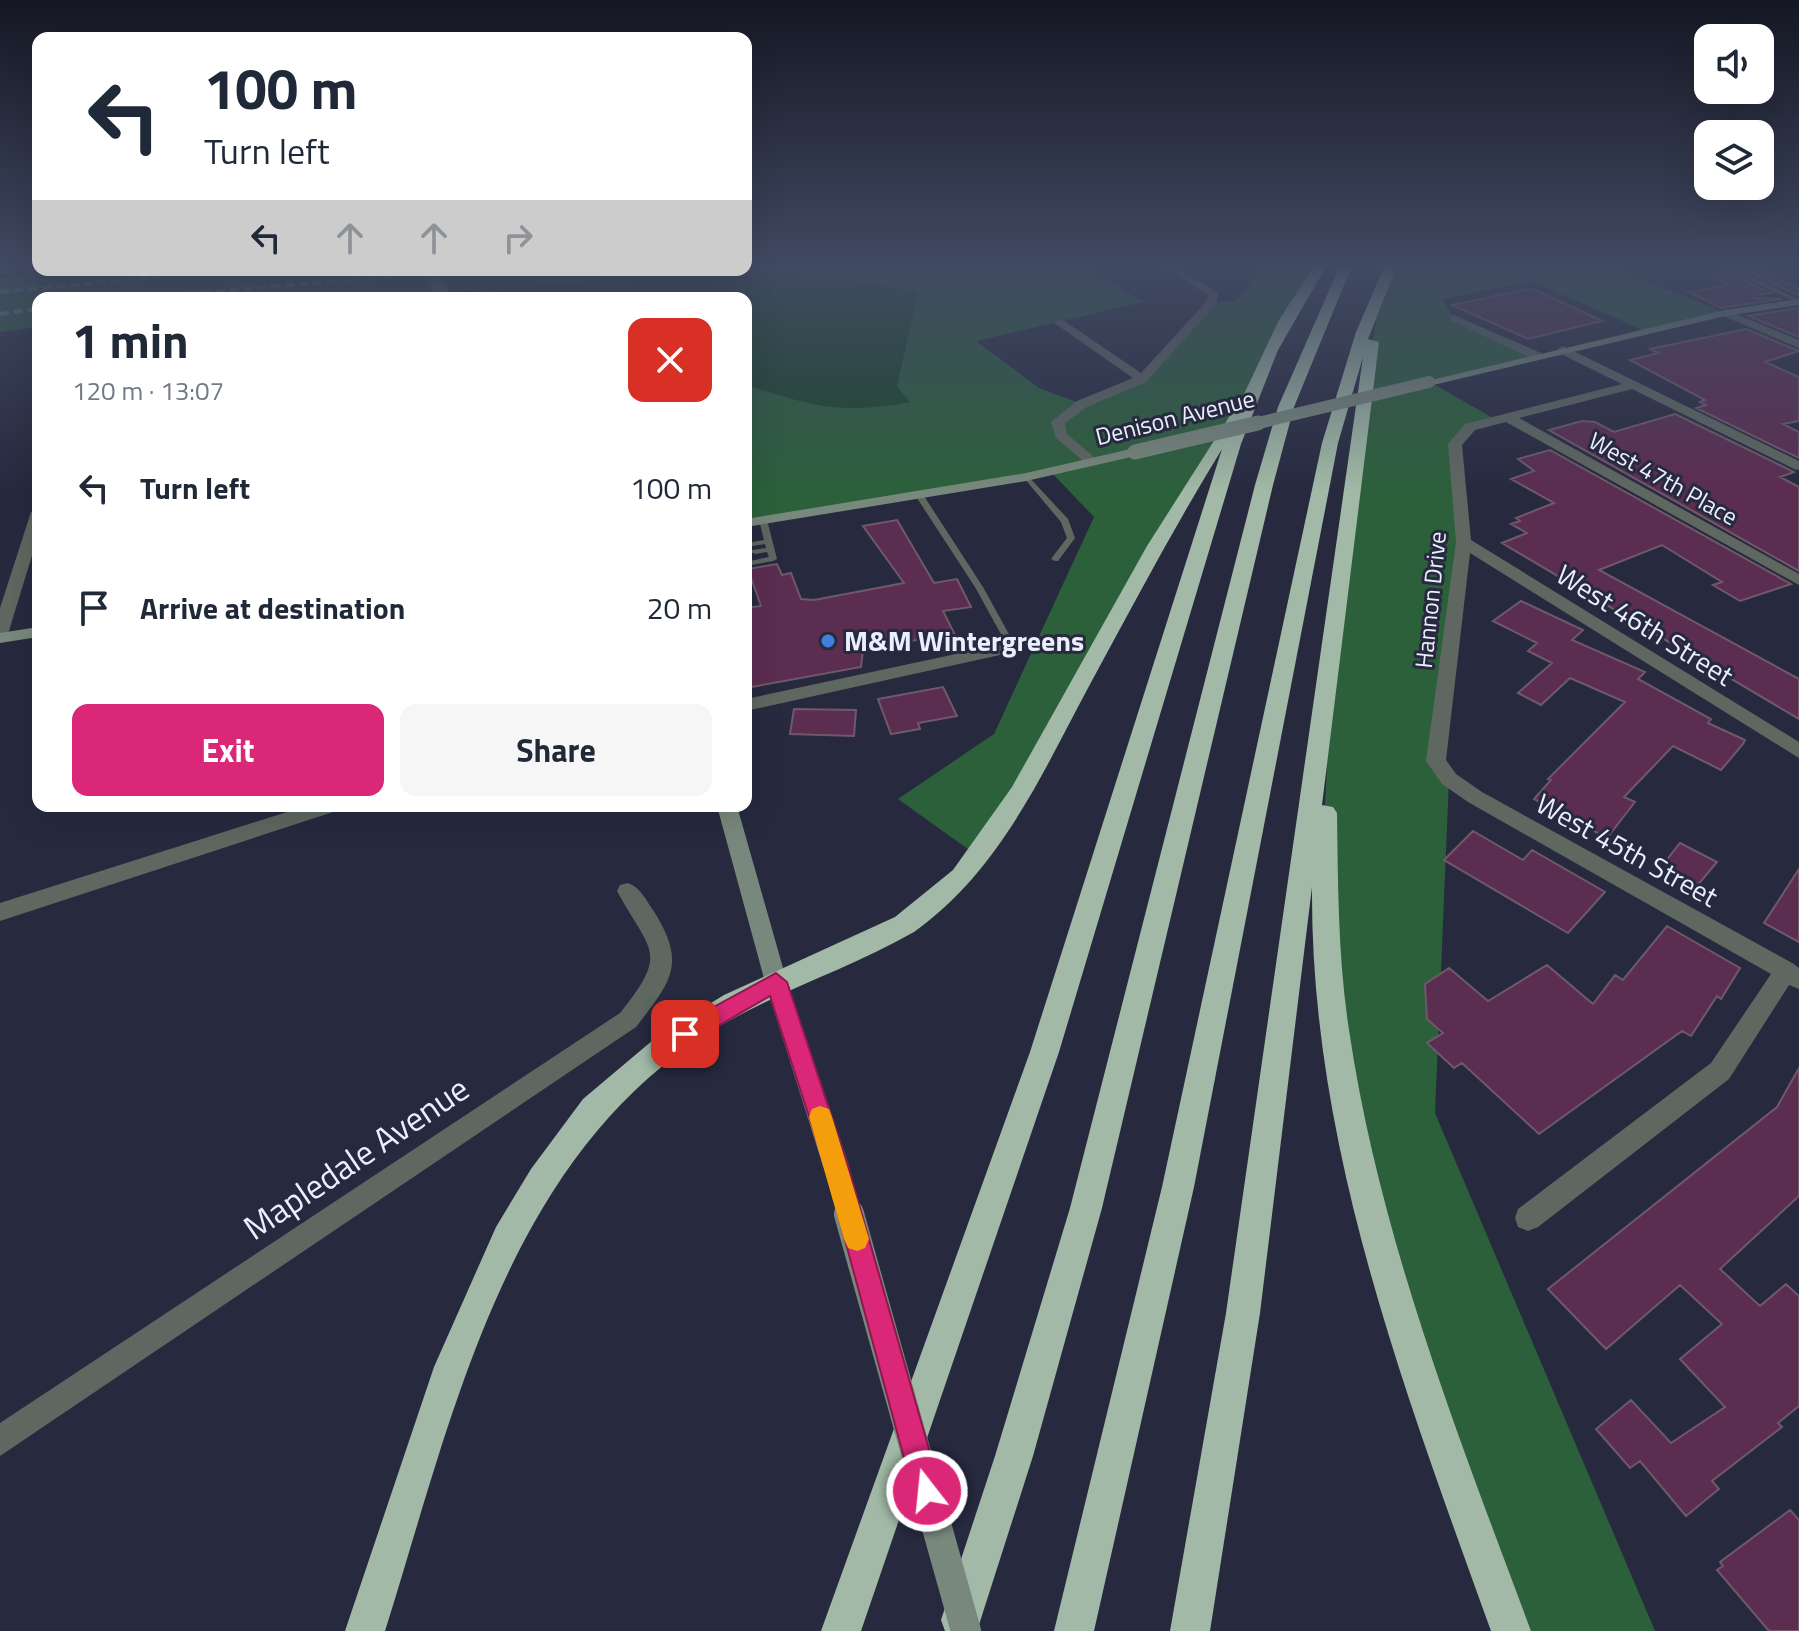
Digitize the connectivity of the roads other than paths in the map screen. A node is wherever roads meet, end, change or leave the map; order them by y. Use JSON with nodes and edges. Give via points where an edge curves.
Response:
{"nodes":[{"id":1,"x":1084,"y":339,"type":"edge"},
{"id":2,"x":1178,"y":339,"type":"edge"},
{"id":3,"x":1275,"y":339,"type":"edge"},
{"id":4,"x":1312,"y":339,"type":"edge"},
{"id":5,"x":1362,"y":339,"type":"edge"},
{"id":6,"x":1376,"y":339,"type":"edge"},
{"id":7,"x":1500,"y":339,"type":"edge"},
{"id":8,"x":1611,"y":339,"type":"edge"},
{"id":9,"x":1563,"y":350,"type":"junction"},
{"id":10,"x":1537,"y":356,"type":"junction"},
{"id":11,"x":1142,"y":379,"type":"junction"},
{"id":12,"x":1633,"y":385,"type":"junction"},
{"id":13,"x":1250,"y":395,"type":"junction"},
{"id":14,"x":1505,"y":416,"type":"junction"},
{"id":15,"x":1094,"y":463,"type":"junction"},
{"id":16,"x":1799,"y":466,"type":"edge"},
{"id":17,"x":1026,"y":477,"type":"junction"},
{"id":18,"x":919,"y":495,"type":"junction"},
{"id":19,"x":763,"y":520,"type":"junction"},
{"id":20,"x":752,"y":522,"type":"edge"},
{"id":21,"x":32,"y":532,"type":"edge"},
{"id":22,"x":1464,"y":542,"type":"junction"},
{"id":23,"x":752,"y":545,"type":"edge"},
{"id":24,"x":770,"y":545,"type":"junction"},
{"id":25,"x":755,"y":552,"type":"dead end"},
{"id":26,"x":1055,"y":559,"type":"dead end"},
{"id":27,"x":752,"y":563,"type":"edge"},
{"id":28,"x":1799,"y":580,"type":"edge"},
{"id":29,"x":32,"y":633,"type":"edge"},
{"id":30,"x":0,"y":636,"type":"edge"},
{"id":31,"x":1012,"y":647,"type":"joint"},
{"id":32,"x":1332,"y":657,"type":"junction"},
{"id":33,"x":752,"y":704,"type":"edge"},
{"id":34,"x":1799,"y":751,"type":"edge"},
{"id":35,"x":1436,"y":761,"type":"joint"},
{"id":36,"x":310,"y":812,"type":"edge"},
{"id":37,"x":729,"y":812,"type":"edge"},
{"id":38,"x":628,"y":891,"type":"dead end"},
{"id":39,"x":0,"y":912,"type":"edge"},
{"id":40,"x":1793,"y":975,"type":"edge"},
{"id":41,"x":776,"y":982,"type":"junction"},
{"id":42,"x":1528,"y":1218,"type":"dead end"},
{"id":43,"x":0,"y":1441,"type":"edge"},
{"id":44,"x":365,"y":1631,"type":"edge"},
{"id":45,"x":841,"y":1631,"type":"edge"},
{"id":46,"x":957,"y":1631,"type":"edge"},
{"id":47,"x":966,"y":1631,"type":"edge"},
{"id":48,"x":1074,"y":1631,"type":"edge"},
{"id":49,"x":1190,"y":1631,"type":"edge"},
{"id":50,"x":1511,"y":1631,"type":"edge"}],
"edges":[{"from":1,"to":11,"type":"street"},
{"from":2,"to":11,"type":"street"},
{"from":3,"to":13,"type":"highway"},
{"from":4,"to":46,"type":"highway","via":[[1268,472],[1086,1208]]},
{"from":5,"to":48,"type":"highway","via":[[1330,443],[1172,1213],[1120,1453]]},
{"from":6,"to":32,"type":"highway","via":[[1354,463]]},
{"from":7,"to":10,"type":"street"},
{"from":8,"to":9,"type":"main road","name":"Denison Avenue"},
{"from":9,"to":10,"type":"main road","name":"Denison Avenue"},
{"from":9,"to":12,"type":"street"},
{"from":10,"to":15,"type":"main road","name":"Denison Avenue","bridge":true},
{"from":11,"to":15,"type":"street","via":[[1082,404],[1058,422],[1061,435]]},
{"from":12,"to":14,"type":"street","name":"Hannon Drive"},
{"from":12,"to":16,"type":"street"},
{"from":13,"to":41,"type":"highway","via":[[979,857],[935,903],[901,928]]},
{"from":13,"to":45,"type":"highway","via":[[1190,572],[1044,1058]]},
{"from":14,"to":22,"type":"street","name":"Hannon Drive","via":[[1470,427],[1455,444]]},
{"from":14,"to":28,"type":"street","name":"West 47th Place"},
{"from":15,"to":17,"type":"main road","name":"Denison Avenue"},
{"from":17,"to":18,"type":"main road","name":"Denison Avenue"},
{"from":17,"to":26,"type":"lane","via":[[1068,529],[1071,538]]},
{"from":18,"to":19,"type":"main road","name":"Denison Avenue"},
{"from":18,"to":31,"type":"lane"},
{"from":19,"to":20,"type":"main road","name":"Denison Avenue"},
{"from":19,"to":24,"type":"lane"},
{"from":21,"to":30,"type":"street"},
{"from":22,"to":34,"type":"street","name":"West 46th Street"},
{"from":22,"to":35,"type":"street","name":"Hannon Drive"},
{"from":23,"to":24,"type":"lane"},
{"from":24,"to":25,"type":"lane"},
{"from":24,"to":27,"type":"lane","via":[[773,559]]},
{"from":29,"to":30,"type":"main road"},
{"from":31,"to":33,"type":"street"},
{"from":32,"to":49,"type":"highway","via":[[1243,1313]]},
{"from":32,"to":50,"type":"highway","via":[[1322,870],[1326,973],[1339,1078],[1355,1161],[1408,1349]]},
{"from":35,"to":40,"type":"street","name":"West 45th Street","via":[[1449,779],[1475,797]]},
{"from":36,"to":39,"type":"street"},
{"from":37,"to":41,"type":"main road"},
{"from":38,"to":43,"type":"street","name":"Mapledale Avenue","via":[[663,941],[663,966],[654,989],[628,1020]]},
{"from":40,"to":42,"type":"street","via":[[1720,1071]]},
{"from":41,"to":44,"type":"highway","via":[[702,1022],[649,1059],[583,1122],[549,1168],[517,1221],[461,1347]]},
{"from":41,"to":47,"type":"main road","bridge":true,"via":[[836,1166]]}]}
